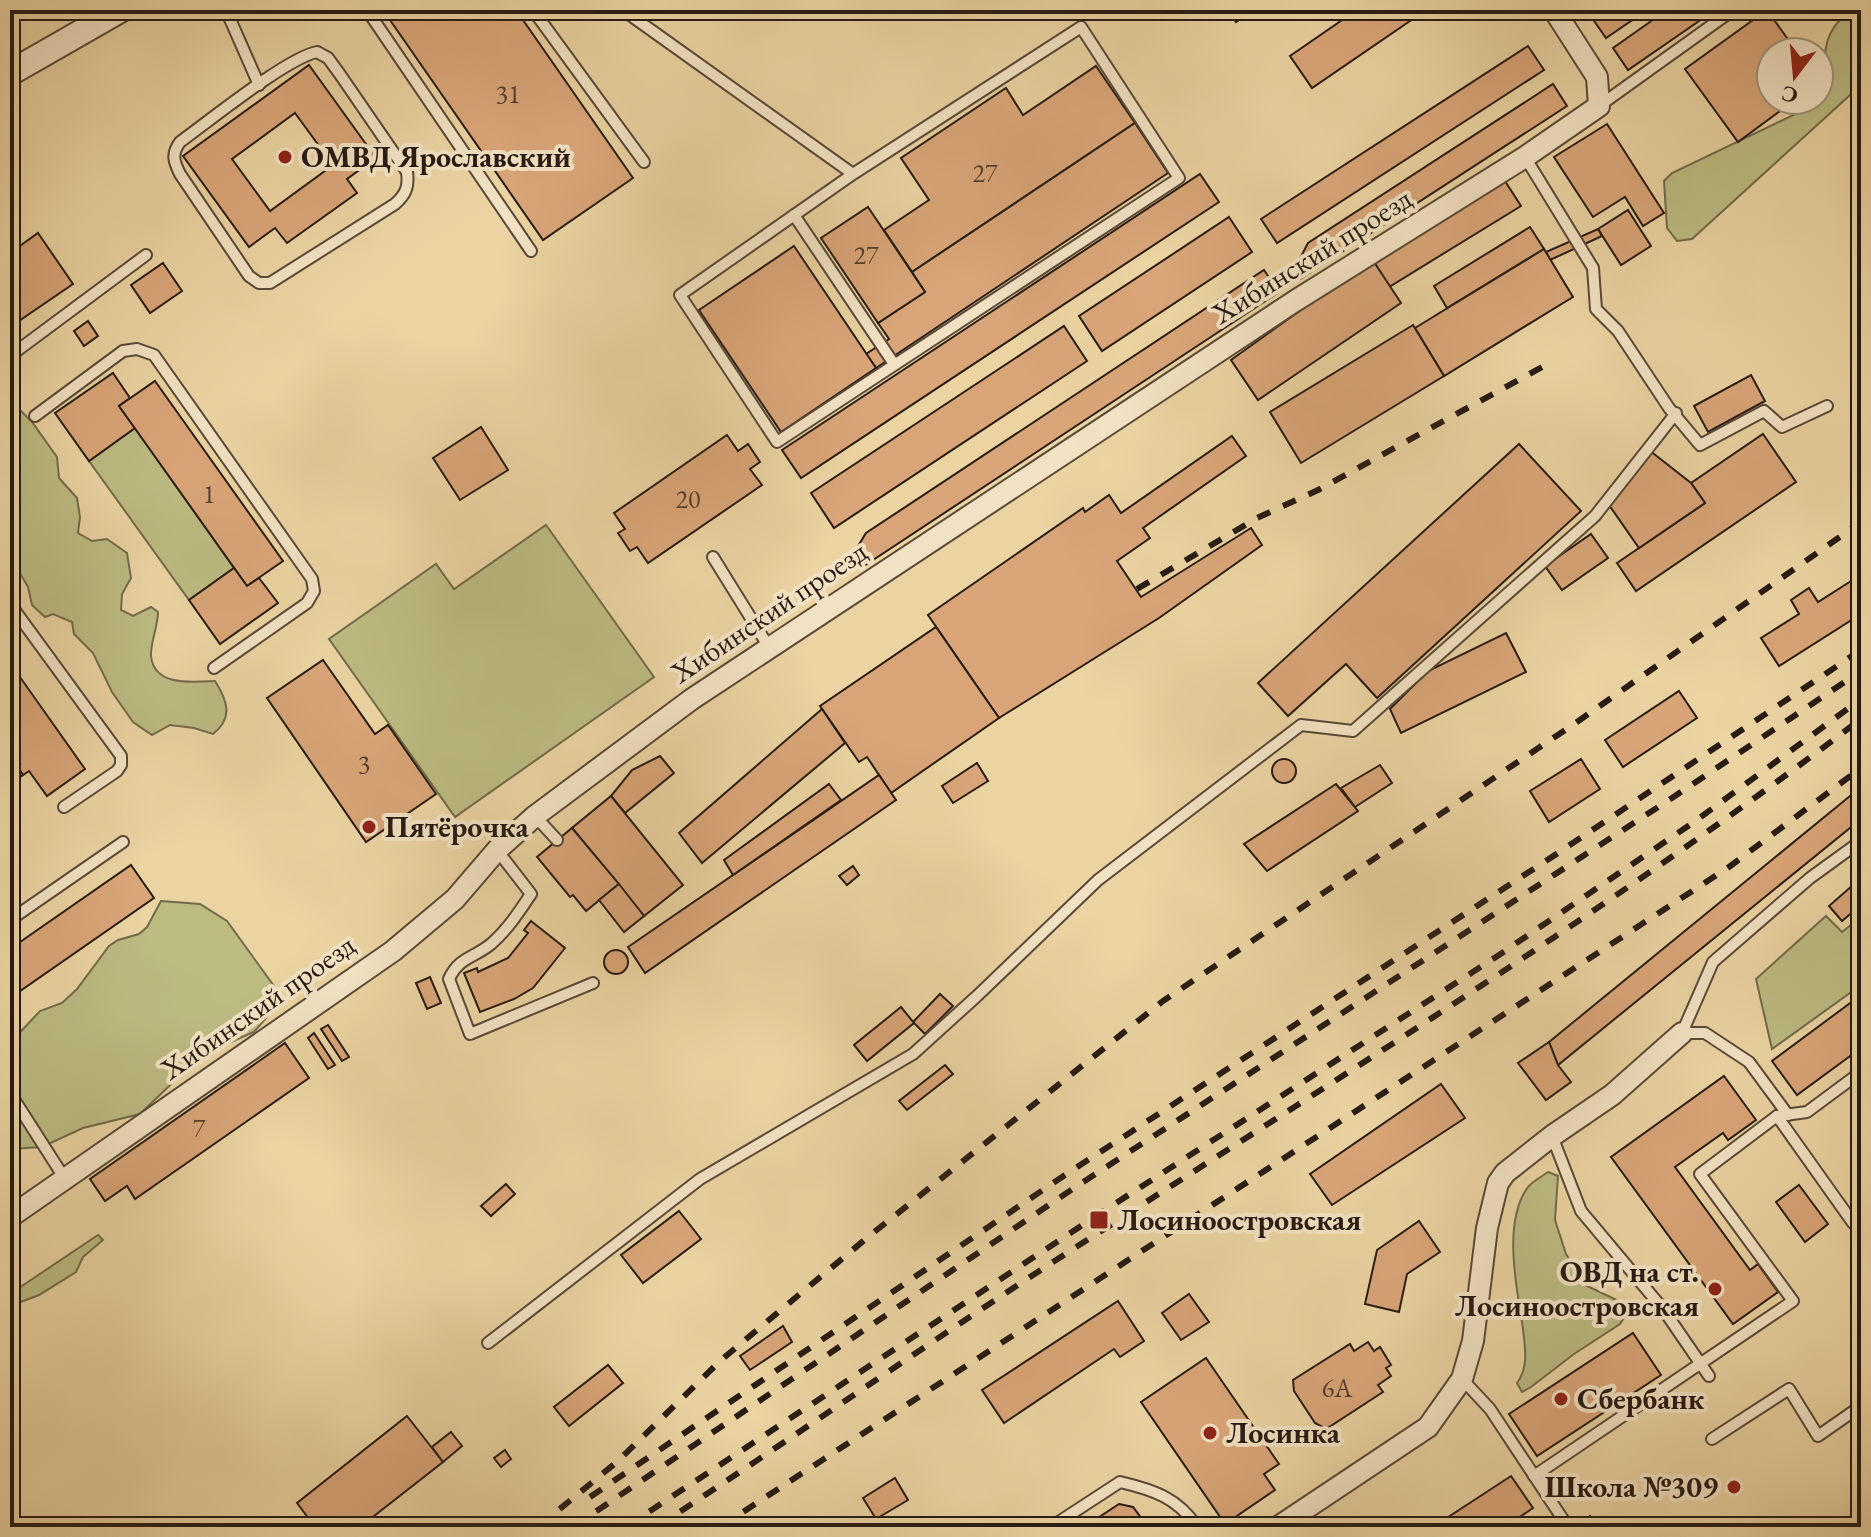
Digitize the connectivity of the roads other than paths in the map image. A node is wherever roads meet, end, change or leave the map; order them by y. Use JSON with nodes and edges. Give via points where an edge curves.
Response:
{"nodes":[{"id":1,"x":120,"y":10,"type":"edge"},
{"id":2,"x":226,"y":10,"type":"edge"},
{"id":3,"x":367,"y":10,"type":"edge"},
{"id":4,"x":533,"y":10,"type":"edge"},
{"id":5,"x":623,"y":10,"type":"edge"},
{"id":6,"x":1554,"y":10,"type":"edge"},
{"id":7,"x":1733,"y":10,"type":"edge"},
{"id":8,"x":10,"y":73,"type":"edge"},
{"id":9,"x":259,"y":85,"type":"junction"},
{"id":10,"x":1599,"y":106,"type":"junction"},
{"id":11,"x":1525,"y":157,"type":"junction"},
{"id":12,"x":644,"y":162,"type":"dead end"},
{"id":13,"x":853,"y":174,"type":"junction"},
{"id":14,"x":794,"y":215,"type":"junction"},
{"id":15,"x":531,"y":251,"type":"dead end"},
{"id":16,"x":146,"y":255,"type":"dead end"},
{"id":17,"x":10,"y":356,"type":"edge"},
{"id":18,"x":894,"y":364,"type":"junction"},
{"id":19,"x":1827,"y":406,"type":"dead end"},
{"id":20,"x":1676,"y":413,"type":"junction"},
{"id":21,"x":35,"y":416,"type":"dead end"},
{"id":22,"x":713,"y":557,"type":"dead end"},
{"id":23,"x":10,"y":604,"type":"edge"},
{"id":24,"x":770,"y":649,"type":"junction"},
{"id":25,"x":214,"y":668,"type":"dead end"},
{"id":26,"x":64,"y":807,"type":"dead end"},
{"id":27,"x":535,"y":816,"type":"junction"},
{"id":28,"x":557,"y":840,"type":"dead end"},
{"id":29,"x":1861,"y":841,"type":"edge"},
{"id":30,"x":123,"y":842,"type":"dead end"},
{"id":31,"x":497,"y":850,"type":"junction"},
{"id":32,"x":10,"y":920,"type":"edge"},
{"id":33,"x":593,"y":983,"type":"dead end"},
{"id":34,"x":1682,"y":1033,"type":"junction"},
{"id":35,"x":1861,"y":1072,"type":"edge"},
{"id":36,"x":10,"y":1093,"type":"edge"},
{"id":37,"x":1783,"y":1116,"type":"junction"},
{"id":38,"x":1552,"y":1136,"type":"junction"},
{"id":39,"x":65,"y":1179,"type":"junction"},
{"id":40,"x":10,"y":1217,"type":"edge"},
{"id":41,"x":1853,"y":1223,"type":"dead end"},
{"id":42,"x":488,"y":1343,"type":"dead end"},
{"id":43,"x":1701,"y":1363,"type":"junction"},
{"id":44,"x":1709,"y":1376,"type":"dead end"},
{"id":45,"x":1462,"y":1379,"type":"junction"},
{"id":46,"x":1861,"y":1406,"type":"edge"},
{"id":47,"x":1712,"y":1439,"type":"dead end"},
{"id":48,"x":1534,"y":1476,"type":"junction"},
{"id":49,"x":1051,"y":1527,"type":"edge"},
{"id":50,"x":1197,"y":1527,"type":"edge"},
{"id":51,"x":1278,"y":1527,"type":"edge"},
{"id":52,"x":1568,"y":1527,"type":"edge"}],
"edges":[{"from":1,"to":8,"type":"street"},
{"from":2,"to":9,"type":"lane"},
{"from":3,"to":15,"type":"lane"},
{"from":4,"to":12,"type":"lane"},
{"from":5,"to":13,"type":"lane"},
{"from":6,"to":10,"type":"street","via":[[1597,77]]},
{"from":7,"to":10,"type":"lane"},
{"from":9,"to":9,"type":"lane","via":[[180,142],[174,161],[249,276],[270,283],[395,204],[409,183],[407,172],[328,58],[307,54]]},
{"from":10,"to":11,"type":"street","name":"Хибинский проезд"},
{"from":11,"to":20,"type":"lane","via":[[1593,268],[1596,309],[1618,331]]},
{"from":11,"to":24,"type":"street","name":"Хибинский проезд","via":[[1295,301]]},
{"from":13,"to":14,"type":"lane"},
{"from":13,"to":18,"type":"lane","via":[[1081,27],[1179,178]]},
{"from":14,"to":18,"type":"lane"},
{"from":14,"to":18,"type":"lane","via":[[680,295],[777,442]]},
{"from":16,"to":17,"type":"lane"},
{"from":19,"to":20,"type":"lane","via":[[1782,427],[1764,411],[1700,445]]},
{"from":20,"to":42,"type":"lane","via":[[1595,516],[1353,731],[1301,725],[1098,880],[913,1054],[700,1179]]},
{"from":21,"to":25,"type":"lane","via":[[123,351],[154,355],[312,579],[314,591],[307,603]]},
{"from":22,"to":24,"type":"lane"},
{"from":23,"to":26,"type":"lane","via":[[121,756],[117,771]]},
{"from":24,"to":27,"type":"street","name":"Хибинский проезд","via":[[692,699]]},
{"from":27,"to":28,"type":"lane"},
{"from":27,"to":31,"type":"street","name":"Хибинский проезд"},
{"from":29,"to":34,"type":"lane","via":[[1713,962]]},
{"from":30,"to":32,"type":"lane"},
{"from":31,"to":33,"type":"lane","via":[[531,894],[509,928],[455,966],[449,979],[470,1034]]},
{"from":31,"to":39,"type":"street","name":"Хибинский проезд","via":[[455,899],[393,951]]},
{"from":34,"to":37,"type":"lane","via":[[1705,1033],[1749,1062]]},
{"from":34,"to":38,"type":"street","via":[[1612,1095]]},
{"from":35,"to":37,"type":"lane","via":[[1807,1112]]},
{"from":36,"to":39,"type":"lane"},
{"from":37,"to":41,"type":"lane"},
{"from":37,"to":43,"type":"lane","via":[[1700,1174],[1793,1301]]},
{"from":38,"to":43,"type":"lane","via":[[1581,1211]]},
{"from":38,"to":45,"type":"street","via":[[1498,1183]]},
{"from":39,"to":40,"type":"street","name":"Хибинский проезд"},
{"from":43,"to":44,"type":"lane"},
{"from":43,"to":48,"type":"lane"},
{"from":45,"to":48,"type":"lane","via":[[1490,1409]]},
{"from":45,"to":51,"type":"street","via":[[1428,1427]]},
{"from":46,"to":47,"type":"lane","via":[[1818,1436],[1789,1389]]},
{"from":48,"to":52,"type":"lane"},
{"from":49,"to":50,"type":"lane","via":[[1120,1482],[1185,1508]]}]}
